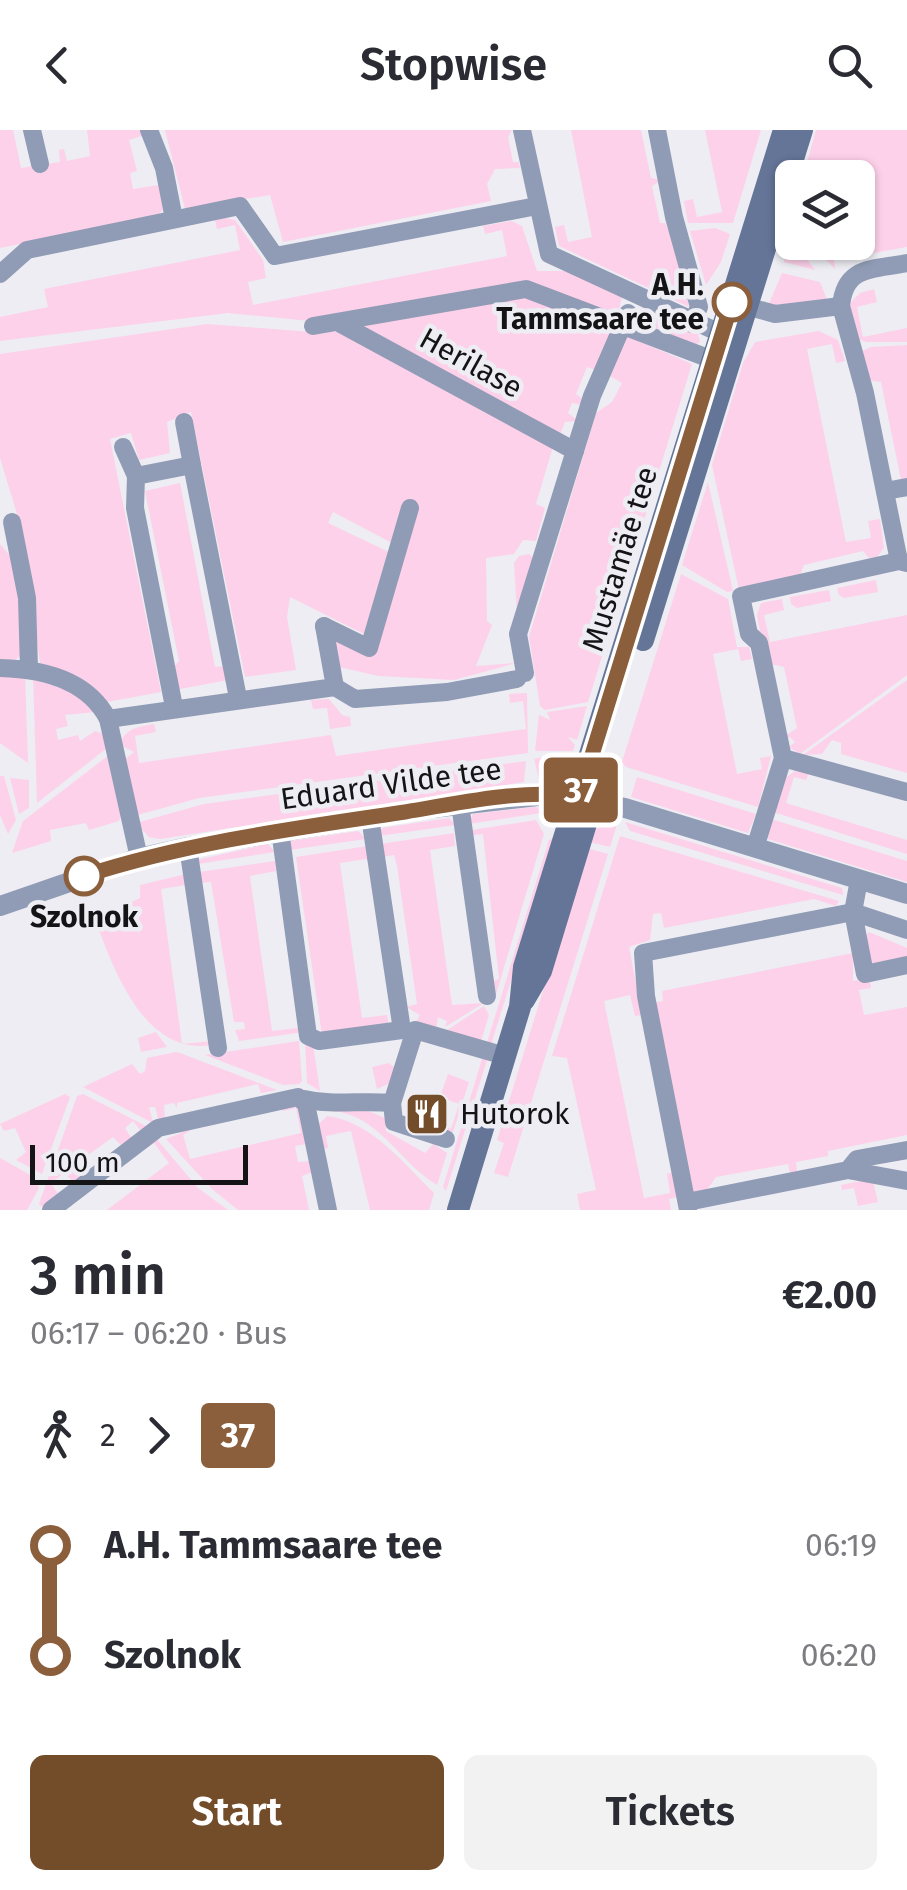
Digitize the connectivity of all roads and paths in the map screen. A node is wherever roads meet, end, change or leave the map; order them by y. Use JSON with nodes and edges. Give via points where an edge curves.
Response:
{"nodes":[{"id":1,"x":32,"y":130,"type":"edge"},
{"id":2,"x":150,"y":130,"type":"edge"},
{"id":3,"x":522,"y":130,"type":"edge"},
{"id":4,"x":657,"y":130,"type":"edge"},
{"id":5,"x":784,"y":130,"type":"edge"},
{"id":6,"x":802,"y":130,"type":"edge"},
{"id":7,"x":40,"y":164,"type":"dead end"},
{"id":8,"x":537,"y":206,"type":"junction"},
{"id":9,"x":174,"y":219,"type":"junction"},
{"id":10,"x":907,"y":263,"type":"edge"},
{"id":11,"x":0,"y":274,"type":"edge"},
{"id":12,"x":634,"y":296,"type":"junction"},
{"id":13,"x":739,"y":304,"type":"junction"},
{"id":14,"x":841,"y":306,"type":"junction"},
{"id":15,"x":624,"y":323,"type":"junction"},
{"id":16,"x":341,"y":324,"type":"junction"},
{"id":17,"x":313,"y":326,"type":"dead end"},
{"id":18,"x":714,"y":340,"type":"junction"},
{"id":19,"x":184,"y":422,"type":"dead end"},
{"id":20,"x":124,"y":446,"type":"dead end"},
{"id":21,"x":575,"y":451,"type":"junction"},
{"id":22,"x":192,"y":465,"type":"junction"},
{"id":23,"x":136,"y":476,"type":"junction"},
{"id":24,"x":907,"y":487,"type":"edge"},
{"id":25,"x":885,"y":491,"type":"junction"},
{"id":26,"x":410,"y":508,"type":"dead end"},
{"id":27,"x":12,"y":522,"type":"dead end"},
{"id":28,"x":903,"y":562,"type":"edge"},
{"id":29,"x":0,"y":668,"type":"edge"},
{"id":30,"x":30,"y":669,"type":"junction"},
{"id":31,"x":334,"y":688,"type":"junction"},
{"id":32,"x":238,"y":698,"type":"junction"},
{"id":33,"x":174,"y":707,"type":"junction"},
{"id":34,"x":108,"y":719,"type":"junction"},
{"id":35,"x":783,"y":758,"type":"junction"},
{"id":36,"x":907,"y":792,"type":"edge"},
{"id":37,"x":586,"y":799,"type":"junction"},
{"id":38,"x":460,"y":804,"type":"junction"},
{"id":39,"x":370,"y":817,"type":"junction"},
{"id":40,"x":280,"y":830,"type":"junction"},
{"id":41,"x":188,"y":847,"type":"junction"},
{"id":42,"x":755,"y":848,"type":"junction"},
{"id":43,"x":139,"y":858,"type":"junction"},
{"id":44,"x":860,"y":880,"type":"junction"},
{"id":45,"x":907,"y":894,"type":"edge"},
{"id":46,"x":0,"y":906,"type":"edge"},
{"id":47,"x":853,"y":912,"type":"junction"},
{"id":48,"x":907,"y":930,"type":"edge"},
{"id":49,"x":907,"y":965,"type":"edge"},
{"id":50,"x":487,"y":996,"type":"dead end"},
{"id":51,"x":409,"y":1030,"type":"junction"},
{"id":52,"x":218,"y":1048,"type":"dead end"},
{"id":53,"x":505,"y":1056,"type":"junction"},
{"id":54,"x":304,"y":1099,"type":"junction"},
{"id":55,"x":392,"y":1104,"type":"junction"},
{"id":56,"x":446,"y":1138,"type":"dead end"},
{"id":57,"x":907,"y":1150,"type":"edge"},
{"id":58,"x":848,"y":1170,"type":"junction"},
{"id":59,"x":907,"y":1181,"type":"edge"},
{"id":60,"x":687,"y":1206,"type":"edge"},
{"id":61,"x":51,"y":1210,"type":"edge"},
{"id":62,"x":328,"y":1210,"type":"edge"},
{"id":63,"x":458,"y":1210,"type":"edge"}],
"edges":[{"from":1,"to":7,"type":"street"},
{"from":2,"to":9,"type":"street"},
{"from":3,"to":8,"type":"street"},
{"from":4,"to":18,"type":"street","via":[[674,217]]},
{"from":5,"to":13,"type":"main road","name":"Mustamäe tee"},
{"from":6,"to":13,"type":"main road","name":"Mustamäe tee"},
{"from":8,"to":9,"type":"street","via":[[275,256],[240,206]]},
{"from":8,"to":12,"type":"street","via":[[549,254]]},
{"from":9,"to":11,"type":"street","via":[[27,250]]},
{"from":10,"to":14,"type":"street","via":[[851,277]]},
{"from":12,"to":15,"type":"street"},
{"from":12,"to":18,"type":"street"},
{"from":13,"to":14,"type":"street","via":[[775,314]]},
{"from":13,"to":18,"type":"main road","name":"Mustamäe tee"},
{"from":14,"to":25,"type":"street"},
{"from":15,"to":16,"type":"street","via":[[526,289]]},
{"from":15,"to":18,"type":"street"},
{"from":15,"to":21,"type":"street"},
{"from":16,"to":17,"type":"street"},
{"from":16,"to":21,"type":"street","name":"Herilase"},
{"from":18,"to":37,"type":"main road","name":"Mustamäe tee"},
{"from":19,"to":22,"type":"street"},
{"from":20,"to":23,"type":"street"},
{"from":21,"to":31,"type":"street","via":[[518,634],[521,676],[447,692],[354,699]]},
{"from":22,"to":23,"type":"street"},
{"from":22,"to":32,"type":"street"},
{"from":23,"to":33,"type":"street","via":[[135,508]]},
{"from":24,"to":25,"type":"street"},
{"from":25,"to":28,"type":"street"},
{"from":26,"to":31,"type":"street","via":[[369,648],[324,626]]},
{"from":27,"to":30,"type":"street","via":[[27,598]]},
{"from":28,"to":35,"type":"street","via":[[741,596],[749,634],[759,644]]},
{"from":29,"to":30,"type":"street"},
{"from":30,"to":34,"type":"street","via":[[84,689]]},
{"from":31,"to":32,"type":"street"},
{"from":32,"to":33,"type":"street"},
{"from":33,"to":34,"type":"street"},
{"from":34,"to":43,"type":"street"},
{"from":35,"to":36,"type":"street"},
{"from":35,"to":42,"type":"street"},
{"from":37,"to":38,"type":"street","name":"Eduard Vilde tee","via":[[540,794]]},
{"from":37,"to":42,"type":"street","name":"Eduard Vilde tee"},
{"from":37,"to":53,"type":"main road","name":"Mustamäe tee","via":[[524,968]]},
{"from":38,"to":39,"type":"street","name":"Eduard Vilde tee"},
{"from":38,"to":50,"type":"street"},
{"from":39,"to":40,"type":"street","name":"Eduard Vilde tee"},
{"from":39,"to":51,"type":"street"},
{"from":40,"to":41,"type":"street","name":"Eduard Vilde tee"},
{"from":40,"to":51,"type":"street","via":[[308,1036],[319,1041]]},
{"from":41,"to":43,"type":"street","name":"Eduard Vilde tee"},
{"from":41,"to":52,"type":"street"},
{"from":42,"to":44,"type":"street","name":"Eduard Vilde tee"},
{"from":43,"to":46,"type":"street","name":"Eduard Vilde tee"},
{"from":44,"to":45,"type":"street","name":"Eduard Vilde tee"},
{"from":44,"to":47,"type":"street"},
{"from":47,"to":48,"type":"street"},
{"from":47,"to":49,"type":"street","via":[[865,974]]},
{"from":47,"to":60,"type":"street","via":[[643,953]]},
{"from":51,"to":53,"type":"street"},
{"from":51,"to":55,"type":"street"},
{"from":53,"to":63,"type":"main road","name":"Mustamäe tee"},
{"from":54,"to":55,"type":"street"},
{"from":54,"to":61,"type":"street","via":[[158,1128]]},
{"from":54,"to":62,"type":"street"},
{"from":55,"to":56,"type":"street","via":[[394,1122]]},
{"from":57,"to":58,"type":"street","via":[[857,1160]]},
{"from":58,"to":59,"type":"street"},
{"from":58,"to":60,"type":"street"}]}
